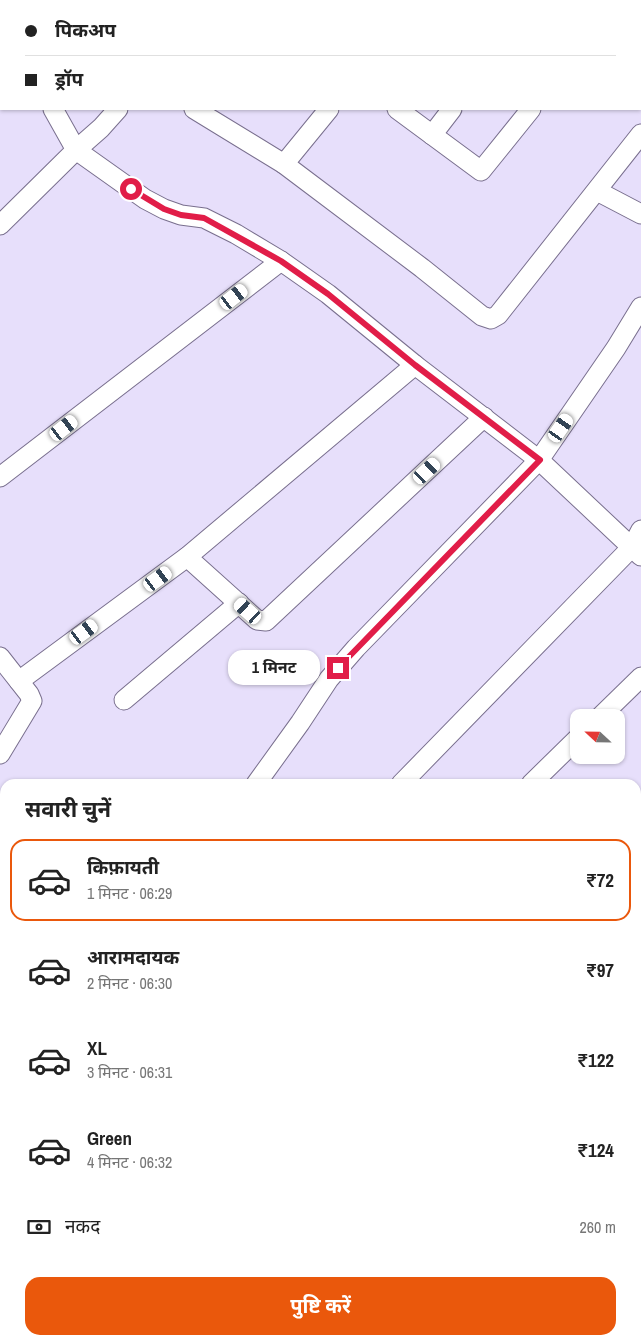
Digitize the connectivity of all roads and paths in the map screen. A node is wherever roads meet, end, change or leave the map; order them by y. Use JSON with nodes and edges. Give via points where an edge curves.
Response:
{"nodes":[{"id":1,"x":54,"y":110,"type":"edge"},
{"id":2,"x":117,"y":110,"type":"edge"},
{"id":3,"x":196,"y":110,"type":"edge"},
{"id":4,"x":329,"y":110,"type":"edge"},
{"id":5,"x":398,"y":110,"type":"edge"},
{"id":6,"x":451,"y":110,"type":"edge"},
{"id":7,"x":530,"y":110,"type":"edge"},
{"id":8,"x":641,"y":134,"type":"edge"},
{"id":9,"x":432,"y":135,"type":"junction"},
{"id":10,"x":76,"y":150,"type":"junction"},
{"id":11,"x":284,"y":164,"type":"junction"},
{"id":12,"x":597,"y":191,"type":"junction"},
{"id":13,"x":641,"y":214,"type":"edge"},
{"id":14,"x":0,"y":225,"type":"edge"},
{"id":15,"x":281,"y":261,"type":"junction"},
{"id":16,"x":641,"y":307,"type":"edge"},
{"id":17,"x":415,"y":365,"type":"junction"},
{"id":18,"x":484,"y":418,"type":"junction"},
{"id":19,"x":540,"y":460,"type":"junction"},
{"id":20,"x":0,"y":477,"type":"edge"},
{"id":21,"x":638,"y":544,"type":"edge"},
{"id":22,"x":187,"y":557,"type":"junction"},
{"id":23,"x":238,"y":603,"type":"junction"},
{"id":24,"x":0,"y":657,"type":"edge"},
{"id":25,"x":641,"y":678,"type":"edge"},
{"id":26,"x":19,"y":681,"type":"junction"},
{"id":27,"x":124,"y":700,"type":"dead end"},
{"id":28,"x":609,"y":709,"type":"edge"},
{"id":29,"x":570,"y":747,"type":"edge"},
{"id":30,"x":0,"y":754,"type":"edge"},
{"id":31,"x":260,"y":779,"type":"edge"},
{"id":32,"x":407,"y":779,"type":"edge"},
{"id":33,"x":536,"y":779,"type":"edge"}],
"edges":[{"from":1,"to":10,"type":"street"},
{"from":2,"to":10,"type":"street"},
{"from":3,"to":11,"type":"street"},
{"from":4,"to":11,"type":"street"},
{"from":5,"to":9,"type":"street"},
{"from":6,"to":9,"type":"street"},
{"from":7,"to":9,"type":"street","via":[[481,171]]},
{"from":8,"to":12,"type":"street"},
{"from":10,"to":14,"type":"street"},
{"from":10,"to":15,"type":"street","via":[[145,199],[181,215],[204,218]]},
{"from":11,"to":12,"type":"street","via":[[486,318],[496,318]]},
{"from":12,"to":13,"type":"street"},
{"from":15,"to":17,"type":"street","via":[[328,294]]},
{"from":15,"to":20,"type":"street"},
{"from":16,"to":19,"type":"street"},
{"from":17,"to":18,"type":"street"},
{"from":17,"to":22,"type":"street"},
{"from":18,"to":19,"type":"street"},
{"from":18,"to":23,"type":"street","via":[[270,620],[260,621]]},
{"from":19,"to":21,"type":"street"},
{"from":19,"to":31,"type":"street","via":[[356,648],[329,679]]},
{"from":21,"to":32,"type":"street"},
{"from":22,"to":23,"type":"street"},
{"from":22,"to":26,"type":"street"},
{"from":23,"to":27,"type":"street"},
{"from":24,"to":26,"type":"street"},
{"from":25,"to":28,"type":"street"},
{"from":26,"to":30,"type":"street","via":[[31,698],[31,705]]},
{"from":29,"to":33,"type":"street"}]}
